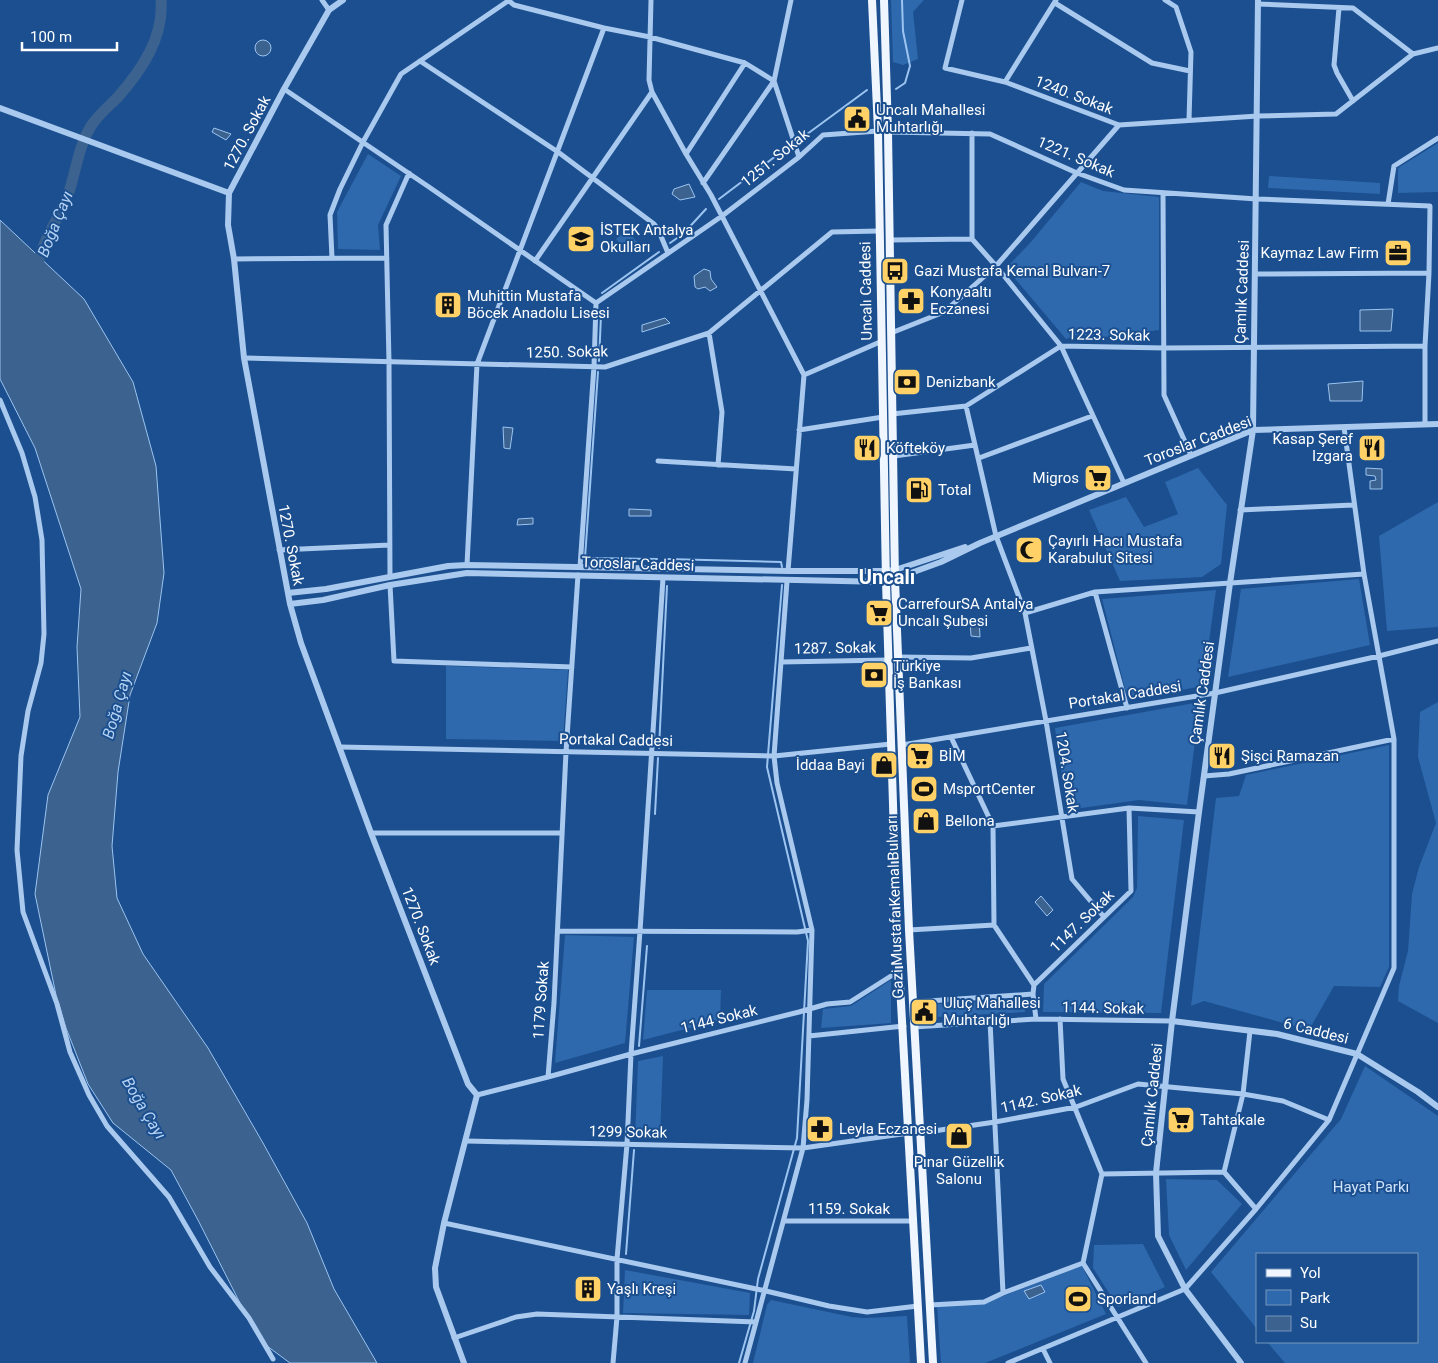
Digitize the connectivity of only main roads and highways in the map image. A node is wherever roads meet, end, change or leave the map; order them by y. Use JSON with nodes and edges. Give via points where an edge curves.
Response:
{"nodes":[{"id":1,"x":872,"y":0,"type":"edge"},
{"id":2,"x":884,"y":0,"type":"edge"},
{"id":3,"x":895,"y":570,"type":"joint"},
{"id":4,"x":886,"y":582,"type":"joint"},
{"id":5,"x":921,"y":1363,"type":"edge"},
{"id":6,"x":933,"y":1363,"type":"edge"}],
"edges":[{"from":1,"to":4,"type":"main road","name":"Uncalı Caddesi","via":[[878,131]]},
{"from":2,"to":3,"type":"main road","name":"Uncalı Caddesi"},
{"from":3,"to":6,"type":"main road","name":"Gazi Mustafa Kemal Bulvarı","via":[[909,930]]},
{"from":4,"to":5,"type":"main road","name":"Gazi Mustafa Kemal Bulvarı","via":[[898,931]]}]}
